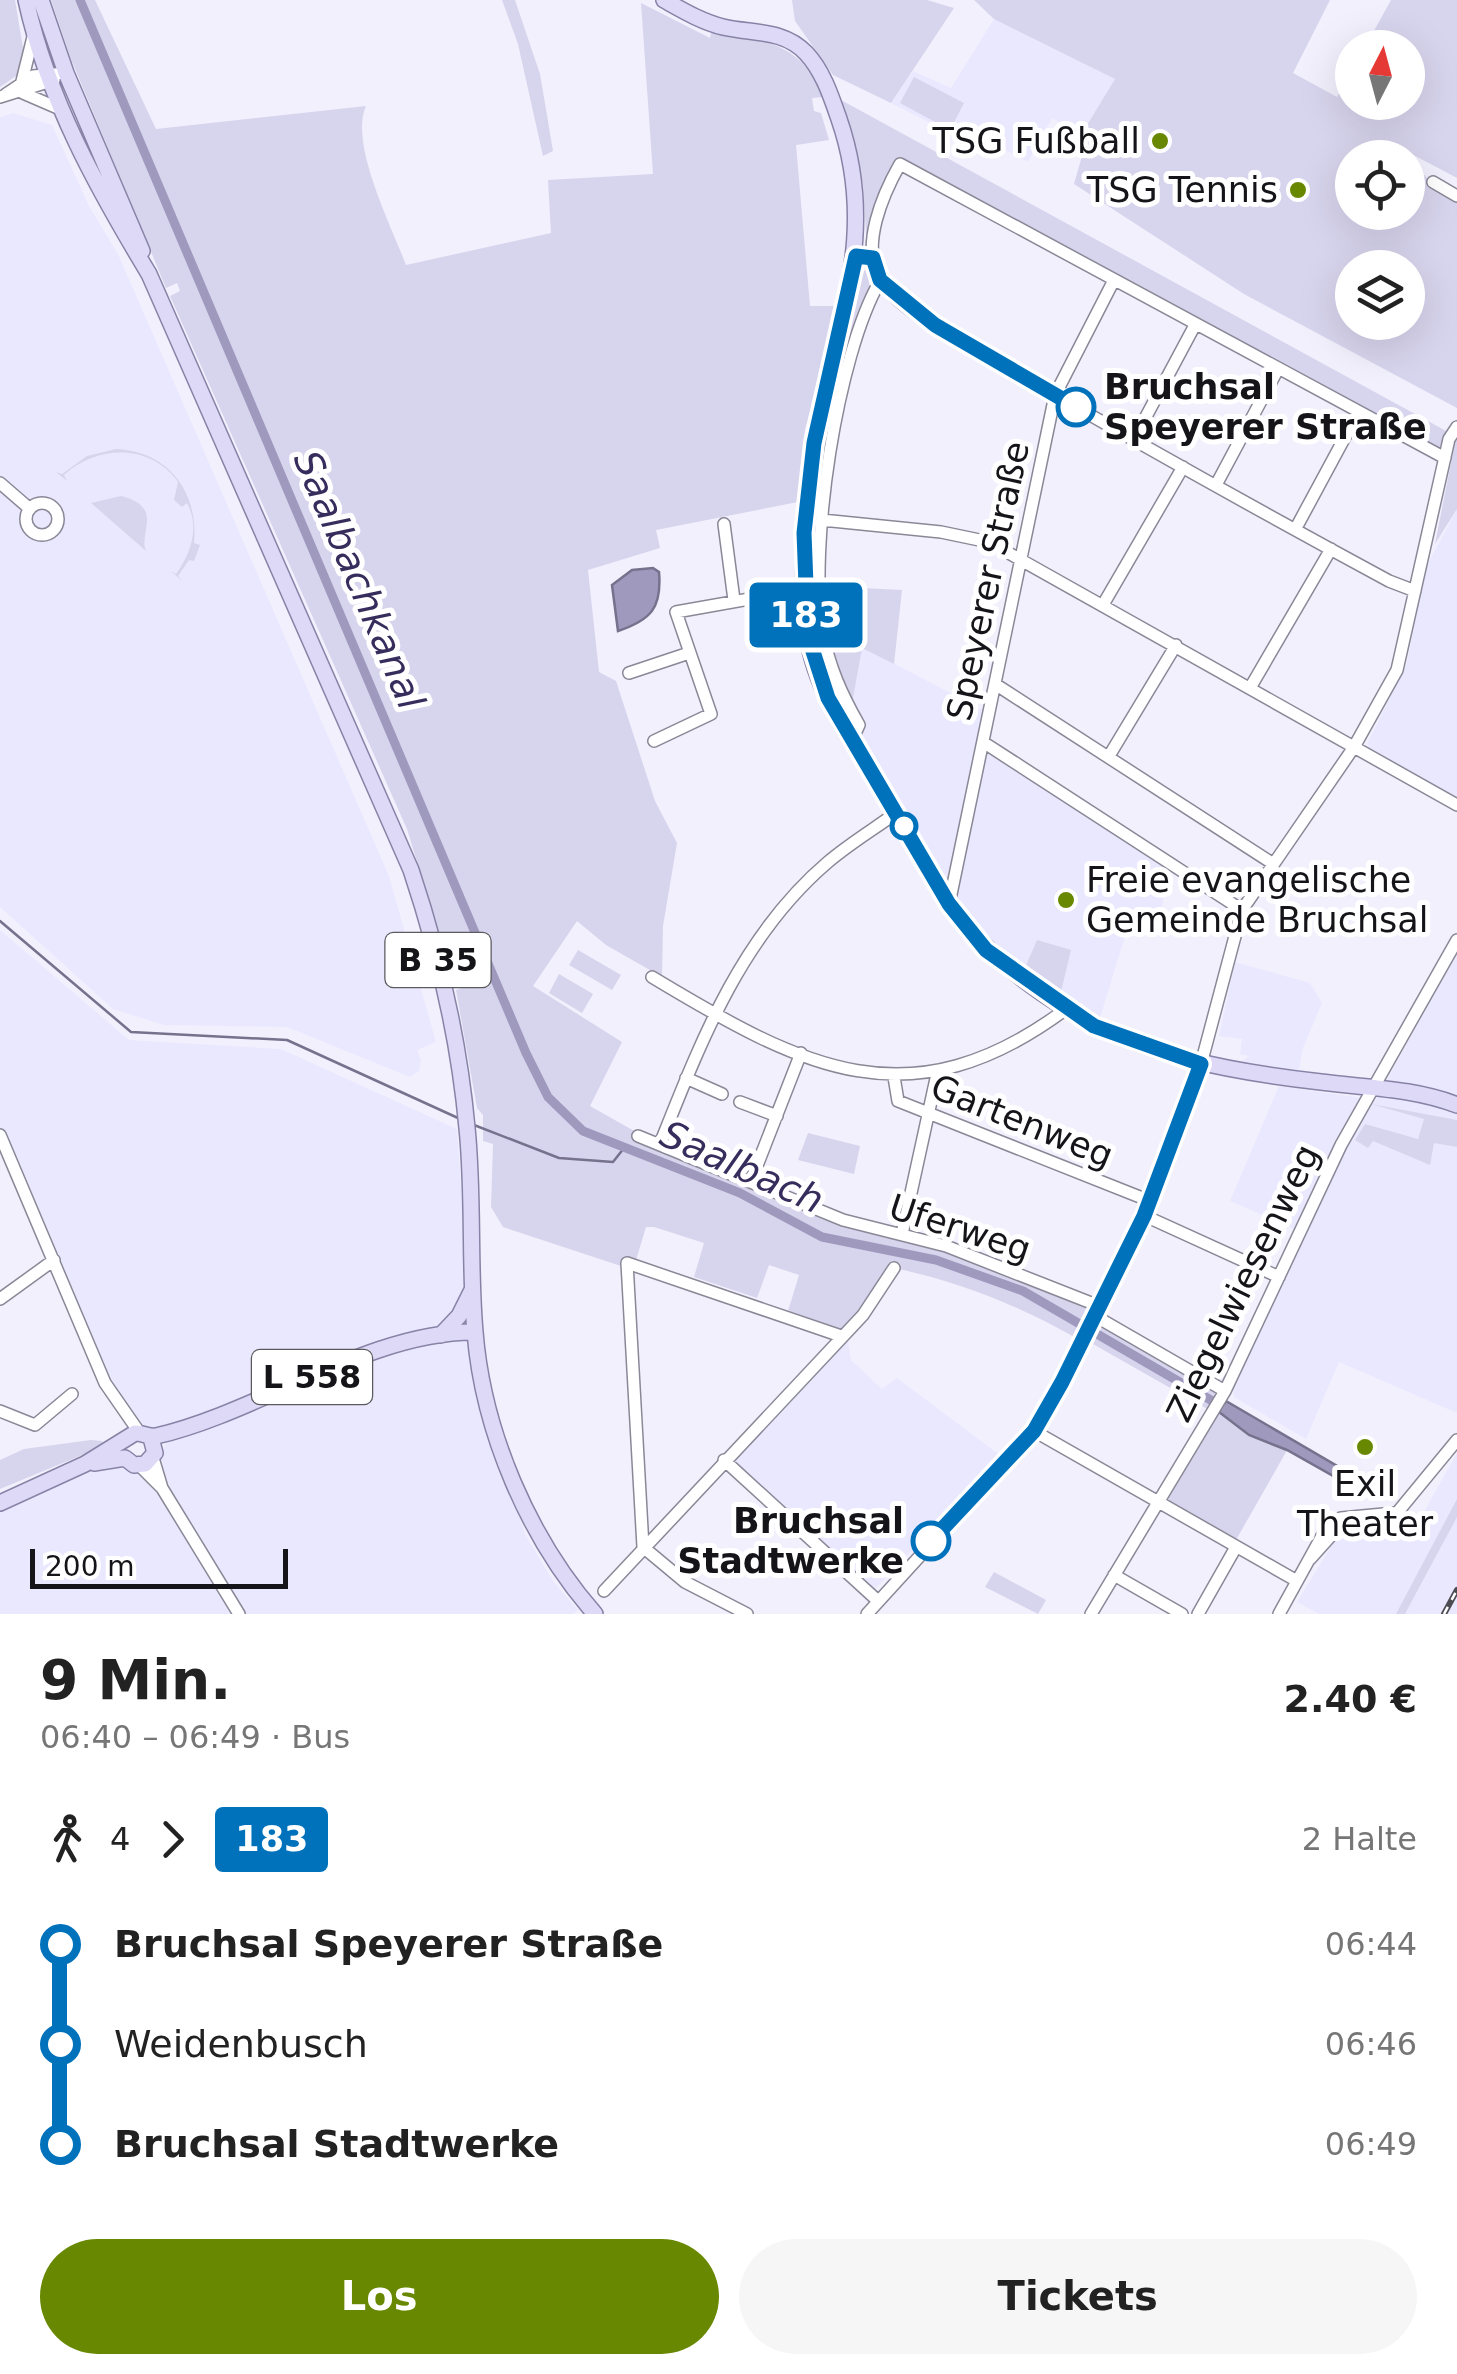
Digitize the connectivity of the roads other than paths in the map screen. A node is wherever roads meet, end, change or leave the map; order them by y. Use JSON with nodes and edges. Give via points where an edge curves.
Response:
{"nodes":[{"id":1,"x":26,"y":0,"type":"edge"},
{"id":2,"x":41,"y":0,"type":"edge"},
{"id":3,"x":664,"y":0,"type":"edge"},
{"id":4,"x":34,"y":30,"type":"junction"},
{"id":5,"x":55,"y":76,"type":"junction"},
{"id":6,"x":22,"y":87,"type":"junction"},
{"id":7,"x":2,"y":96,"type":"edge"},
{"id":8,"x":64,"y":112,"type":"junction"},
{"id":9,"x":1433,"y":182,"type":"dead end"},
{"id":10,"x":1457,"y":196,"type":"edge"},
{"id":11,"x":864,"y":257,"type":"junction"},
{"id":12,"x":149,"y":274,"type":"junction"},
{"id":13,"x":880,"y":280,"type":"junction"},
{"id":14,"x":1114,"y":280,"type":"junction"},
{"id":15,"x":1195,"y":325,"type":"junction"},
{"id":16,"x":1278,"y":369,"type":"junction"},
{"id":17,"x":1055,"y":395,"type":"junction"},
{"id":18,"x":1358,"y":412,"type":"junction"},
{"id":19,"x":1457,"y":427,"type":"edge"},
{"id":20,"x":1134,"y":439,"type":"junction"},
{"id":21,"x":1445,"y":458,"type":"junction"},
{"id":22,"x":1183,"y":467,"type":"junction"},
{"id":23,"x":0,"y":483,"type":"edge"},
{"id":24,"x":1216,"y":485,"type":"junction"},
{"id":25,"x":30,"y":509,"type":"dead end"},
{"id":26,"x":822,"y":520,"type":"junction"},
{"id":27,"x":724,"y":524,"type":"dead end"},
{"id":28,"x":1296,"y":528,"type":"junction"},
{"id":29,"x":1331,"y":548,"type":"junction"},
{"id":30,"x":1021,"y":558,"type":"junction"},
{"id":31,"x":805,"y":589,"type":"junction"},
{"id":32,"x":1415,"y":591,"type":"junction"},
{"id":33,"x":734,"y":600,"type":"junction"},
{"id":34,"x":1104,"y":604,"type":"junction"},
{"id":35,"x":1176,"y":645,"type":"junction"},
{"id":36,"x":690,"y":653,"type":"junction"},
{"id":37,"x":629,"y":674,"type":"dead end"},
{"id":38,"x":995,"y":684,"type":"junction"},
{"id":39,"x":1250,"y":688,"type":"junction"},
{"id":40,"x":852,"y":740,"type":"junction"},
{"id":41,"x":654,"y":741,"type":"dead end"},
{"id":42,"x":983,"y":742,"type":"junction"},
{"id":43,"x":1354,"y":747,"type":"junction"},
{"id":44,"x":1108,"y":756,"type":"junction"},
{"id":45,"x":1457,"y":805,"type":"edge"},
{"id":46,"x":896,"y":812,"type":"junction"},
{"id":47,"x":1272,"y":863,"type":"junction"},
{"id":48,"x":949,"y":904,"type":"junction"},
{"id":49,"x":1242,"y":910,"type":"junction"},
{"id":50,"x":1457,"y":940,"type":"edge"},
{"id":51,"x":652,"y":978,"type":"dead end"},
{"id":52,"x":1066,"y":1009,"type":"junction"},
{"id":53,"x":714,"y":1014,"type":"junction"},
{"id":54,"x":801,"y":1052,"type":"junction"},
{"id":55,"x":1201,"y":1064,"type":"junction"},
{"id":56,"x":938,"y":1074,"type":"junction"},
{"id":57,"x":894,"y":1077,"type":"junction"},
{"id":58,"x":686,"y":1078,"type":"junction"},
{"id":59,"x":1376,"y":1088,"type":"junction"},
{"id":60,"x":722,"y":1094,"type":"dead end"},
{"id":61,"x":740,"y":1102,"type":"dead end"},
{"id":62,"x":1457,"y":1105,"type":"edge"},
{"id":63,"x":931,"y":1114,"type":"junction"},
{"id":64,"x":777,"y":1116,"type":"junction"},
{"id":65,"x":0,"y":1135,"type":"edge"},
{"id":66,"x":638,"y":1136,"type":"dead end"},
{"id":67,"x":660,"y":1144,"type":"junction"},
{"id":68,"x":4,"y":1153,"type":"edge"},
{"id":69,"x":751,"y":1181,"type":"junction"},
{"id":70,"x":1150,"y":1200,"type":"junction"},
{"id":71,"x":1144,"y":1216,"type":"junction"},
{"id":72,"x":902,"y":1234,"type":"junction"},
{"id":73,"x":54,"y":1260,"type":"junction"},
{"id":74,"x":894,"y":1268,"type":"dead end"},
{"id":75,"x":1279,"y":1278,"type":"junction"},
{"id":76,"x":474,"y":1287,"type":"junction"},
{"id":77,"x":0,"y":1299,"type":"edge"},
{"id":78,"x":1095,"y":1315,"type":"junction"},
{"id":79,"x":475,"y":1332,"type":"junction"},
{"id":80,"x":441,"y":1335,"type":"junction"},
{"id":81,"x":841,"y":1336,"type":"junction"},
{"id":82,"x":1224,"y":1392,"type":"junction"},
{"id":83,"x":72,"y":1394,"type":"dead end"},
{"id":84,"x":0,"y":1411,"type":"edge"},
{"id":85,"x":1034,"y":1431,"type":"junction"},
{"id":86,"x":1457,"y":1440,"type":"edge"},
{"id":87,"x":139,"y":1448,"type":"junction"},
{"id":88,"x":724,"y":1460,"type":"junction"},
{"id":89,"x":0,"y":1503,"type":"edge"},
{"id":90,"x":1160,"y":1503,"type":"junction"},
{"id":91,"x":643,"y":1547,"type":"junction"},
{"id":92,"x":1236,"y":1547,"type":"junction"},
{"id":93,"x":1114,"y":1575,"type":"junction"},
{"id":94,"x":1297,"y":1582,"type":"junction"},
{"id":95,"x":604,"y":1591,"type":"dead end"},
{"id":96,"x":878,"y":1601,"type":"junction"},
{"id":97,"x":239,"y":1614,"type":"edge"},
{"id":98,"x":595,"y":1614,"type":"edge"},
{"id":99,"x":748,"y":1614,"type":"edge"},
{"id":100,"x":867,"y":1614,"type":"edge"},
{"id":101,"x":1091,"y":1614,"type":"edge"},
{"id":102,"x":1182,"y":1614,"type":"edge"},
{"id":103,"x":1198,"y":1614,"type":"edge"},
{"id":104,"x":1279,"y":1614,"type":"edge"}],
"edges":[{"from":1,"to":4,"type":"main road"},
{"from":2,"to":5,"type":"main road"},
{"from":3,"to":11,"type":"main road","via":[[724,28],[775,35],[805,52],[832,99],[853,169]]},
{"from":4,"to":5,"type":"main road"},
{"from":4,"to":6,"type":"street"},
{"from":5,"to":6,"type":"street"},
{"from":5,"to":8,"type":"main road","number":"B 35"},
{"from":5,"to":12,"type":"main road","number":"B 35"},
{"from":6,"to":7,"type":"street"},
{"from":6,"to":8,"type":"street"},
{"from":8,"to":12,"type":"main road","number":"B 35","via":[[99,194]]},
{"from":9,"to":10,"type":"street"},
{"from":11,"to":13,"type":"street"},
{"from":11,"to":14,"type":"street","via":[[900,164]]},
{"from":11,"to":31,"type":"main road","via":[[814,443]]},
{"from":12,"to":76,"type":"main road","number":"B 35","via":[[411,870],[452,1016],[468,1130]]},
{"from":13,"to":17,"type":"street","via":[[935,325]]},
{"from":13,"to":26,"type":"street","via":[[844,391]]},
{"from":14,"to":15,"type":"street"},
{"from":14,"to":17,"type":"street","name":"Speyerer Straße"},
{"from":15,"to":16,"type":"street"},
{"from":15,"to":20,"type":"street"},
{"from":16,"to":18,"type":"street"},
{"from":16,"to":24,"type":"street"},
{"from":17,"to":20,"type":"street"},
{"from":17,"to":30,"type":"street","name":"Speyerer Straße"},
{"from":18,"to":21,"type":"street"},
{"from":18,"to":28,"type":"street"},
{"from":19,"to":21,"type":"street"},
{"from":20,"to":22,"type":"street"},
{"from":21,"to":32,"type":"street"},
{"from":22,"to":24,"type":"street"},
{"from":22,"to":34,"type":"street"},
{"from":23,"to":25,"type":"street"},
{"from":24,"to":28,"type":"street"},
{"from":26,"to":30,"type":"street","via":[[965,536]]},
{"from":26,"to":40,"type":"street","via":[[823,634],[839,692],[858,725]]},
{"from":27,"to":33,"type":"street"},
{"from":28,"to":29,"type":"street"},
{"from":29,"to":32,"type":"street"},
{"from":29,"to":39,"type":"street"},
{"from":30,"to":34,"type":"street"},
{"from":30,"to":38,"type":"street","name":"Speyerer Straße"},
{"from":31,"to":33,"type":"street"},
{"from":31,"to":40,"type":"main road","via":[[811,652]]},
{"from":32,"to":43,"type":"street","via":[[1397,670]]},
{"from":33,"to":36,"type":"street","via":[[676,612]]},
{"from":34,"to":35,"type":"street"},
{"from":35,"to":39,"type":"street"},
{"from":35,"to":44,"type":"street"},
{"from":36,"to":37,"type":"street"},
{"from":36,"to":41,"type":"street","via":[[711,714]]},
{"from":38,"to":42,"type":"street","name":"Speyerer Straße"},
{"from":38,"to":44,"type":"street"},
{"from":39,"to":43,"type":"street"},
{"from":40,"to":46,"type":"main road"},
{"from":42,"to":48,"type":"street","name":"Speyerer Straße"},
{"from":42,"to":49,"type":"street"},
{"from":43,"to":45,"type":"street"},
{"from":43,"to":47,"type":"street"},
{"from":44,"to":47,"type":"street"},
{"from":46,"to":48,"type":"main road"},
{"from":46,"to":53,"type":"street","via":[[827,863],[783,908]]},
{"from":47,"to":49,"type":"street"},
{"from":48,"to":52,"type":"main road","via":[[986,950]]},
{"from":49,"to":55,"type":"street"},
{"from":50,"to":59,"type":"street","name":"Ziegelwiesenweg"},
{"from":51,"to":53,"type":"street"},
{"from":52,"to":55,"type":"main road","via":[[1104,1031]]},
{"from":52,"to":56,"type":"street","via":[[985,1060]]},
{"from":53,"to":54,"type":"street"},
{"from":53,"to":58,"type":"street"},
{"from":54,"to":57,"type":"street"},
{"from":54,"to":64,"type":"street"},
{"from":55,"to":59,"type":"main road"},
{"from":55,"to":70,"type":"street"},
{"from":56,"to":57,"type":"street"},
{"from":56,"to":63,"type":"street"},
{"from":57,"to":63,"type":"street","name":"Gartenweg","via":[[895,1098]]},
{"from":58,"to":60,"type":"street"},
{"from":58,"to":67,"type":"street"},
{"from":59,"to":62,"type":"main road"},
{"from":59,"to":75,"type":"street","name":"Ziegelwiesenweg","via":[[1341,1145]]},
{"from":61,"to":64,"type":"street"},
{"from":63,"to":70,"type":"street","name":"Gartenweg"},
{"from":63,"to":72,"type":"street"},
{"from":64,"to":69,"type":"street"},
{"from":65,"to":68,"type":"street"},
{"from":66,"to":67,"type":"street","name":"Uferweg"},
{"from":67,"to":69,"type":"street","name":"Uferweg"},
{"from":68,"to":73,"type":"street"},
{"from":69,"to":72,"type":"street","name":"Uferweg","via":[[842,1220]]},
{"from":70,"to":71,"type":"street"},
{"from":71,"to":75,"type":"street"},
{"from":71,"to":78,"type":"street"},
{"from":72,"to":78,"type":"street","name":"Uferweg"},
{"from":73,"to":77,"type":"street"},
{"from":73,"to":87,"type":"street"},
{"from":74,"to":81,"type":"street"},
{"from":75,"to":82,"type":"street","name":"Ziegelwiesenweg"},
{"from":76,"to":79,"type":"main road","number":"B 35"},
{"from":76,"to":80,"type":"main road"},
{"from":78,"to":82,"type":"street","name":"Uferweg"},
{"from":78,"to":85,"type":"street"},
{"from":79,"to":80,"type":"main road","number":"L 558"},
{"from":79,"to":98,"type":"main road","number":"B 35","via":[[491,1414],[516,1487],[557,1564]]},
{"from":80,"to":87,"type":"main road","number":"L 558","via":[[316,1376]]},
{"from":81,"to":88,"type":"street"},
{"from":81,"to":91,"type":"street","via":[[627,1263]]},
{"from":82,"to":90,"type":"street","name":"Ziegelwiesenweg"},
{"from":83,"to":84,"type":"street","via":[[35,1426]]},
{"from":85,"to":90,"type":"street"},
{"from":85,"to":96,"type":"street"},
{"from":86,"to":94,"type":"street","via":[[1402,1509],[1387,1521],[1336,1530]]},
{"from":87,"to":89,"type":"main road","number":"L 558"},
{"from":87,"to":97,"type":"street"},
{"from":88,"to":91,"type":"street"},
{"from":88,"to":96,"type":"street"},
{"from":90,"to":92,"type":"street"},
{"from":90,"to":93,"type":"street","name":"Ziegelwiesenweg"},
{"from":91,"to":95,"type":"street"},
{"from":91,"to":99,"type":"street","via":[[686,1582]]},
{"from":92,"to":94,"type":"street"},
{"from":92,"to":103,"type":"street"},
{"from":93,"to":101,"type":"street","name":"Ziegelwiesenweg"},
{"from":93,"to":102,"type":"street"},
{"from":94,"to":104,"type":"street"},
{"from":96,"to":100,"type":"street"}]}
